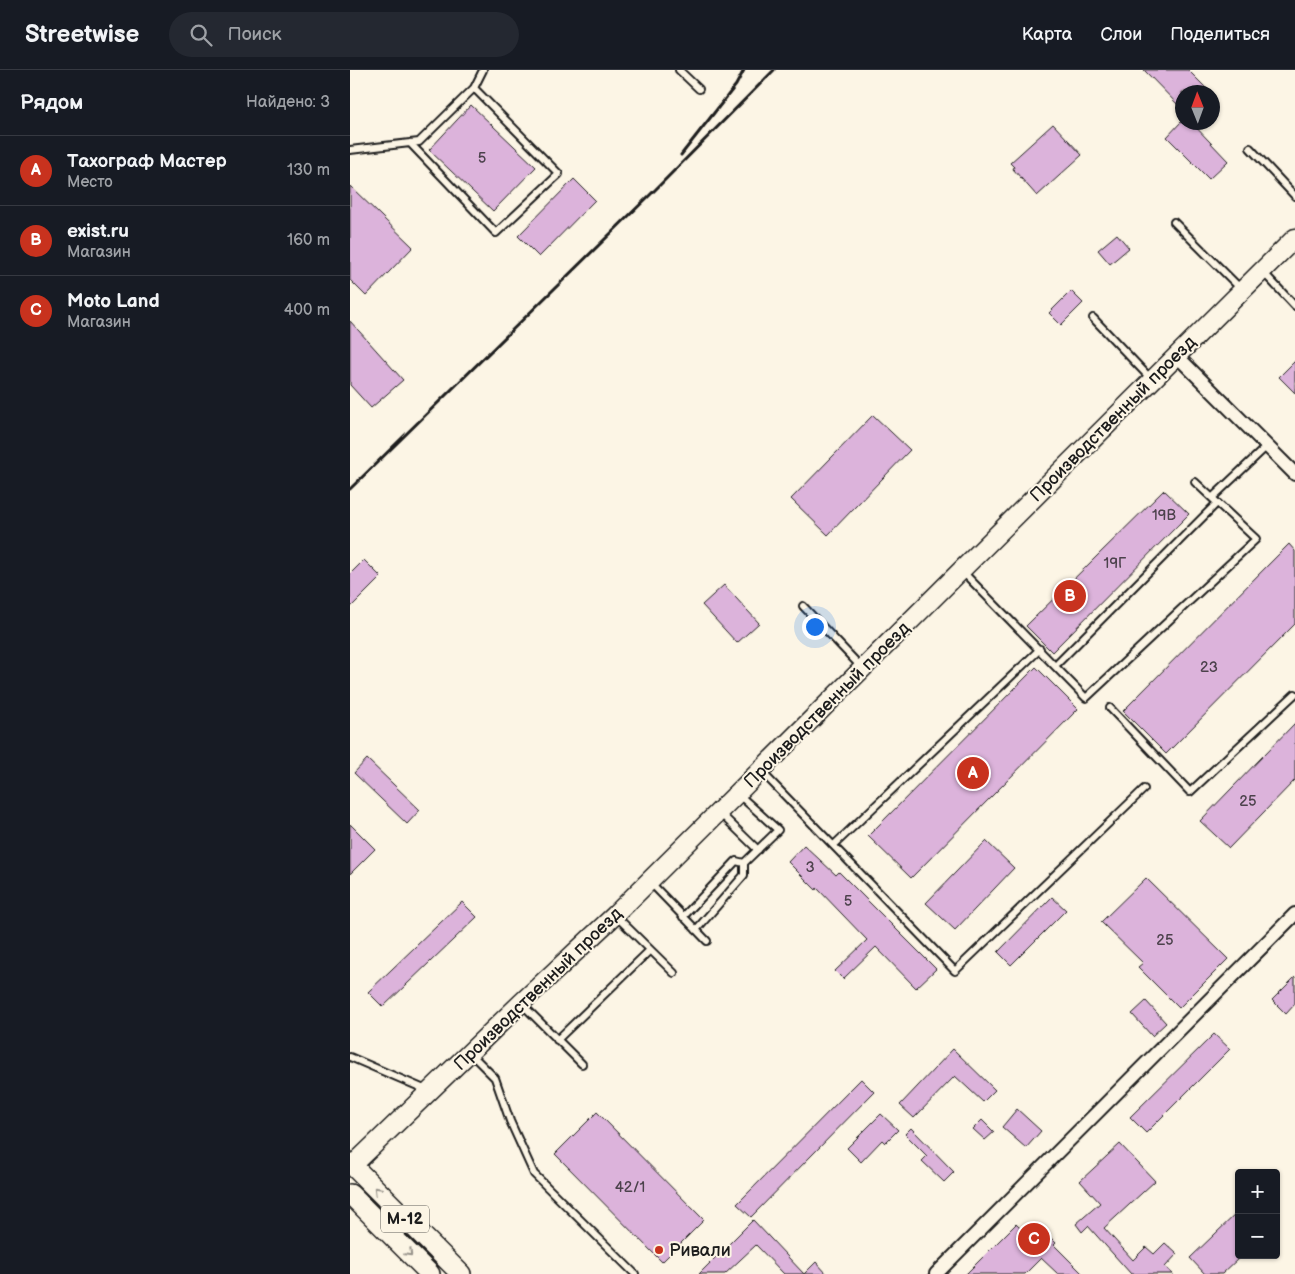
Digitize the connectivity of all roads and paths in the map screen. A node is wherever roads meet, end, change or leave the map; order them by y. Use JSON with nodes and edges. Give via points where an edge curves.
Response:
{"nodes":[{"id":1,"x":483,"y":70,"type":"edge"},
{"id":2,"x":679,"y":70,"type":"edge"},
{"id":3,"x":474,"y":88,"type":"junction"},
{"id":4,"x":699,"y":89,"type":"dead end"},
{"id":5,"x":410,"y":143,"type":"junction"},
{"id":6,"x":1250,"y":148,"type":"dead end"},
{"id":7,"x":350,"y":150,"type":"edge"},
{"id":8,"x":1295,"y":196,"type":"edge"},
{"id":9,"x":1174,"y":222,"type":"dead end"},
{"id":10,"x":1295,"y":238,"type":"edge"},
{"id":11,"x":1262,"y":271,"type":"junction"},
{"id":12,"x":1242,"y":290,"type":"junction"},
{"id":13,"x":1295,"y":306,"type":"edge"},
{"id":14,"x":1093,"y":318,"type":"dead end"},
{"id":15,"x":1177,"y":356,"type":"junction"},
{"id":16,"x":1152,"y":380,"type":"junction"},
{"id":17,"x":1267,"y":446,"type":"junction"},
{"id":18,"x":1295,"y":474,"type":"edge"},
{"id":19,"x":1195,"y":482,"type":"dead end"},
{"id":20,"x":1215,"y":501,"type":"junction"},
{"id":21,"x":961,"y":570,"type":"junction"},
{"id":22,"x":803,"y":606,"type":"dead end"},
{"id":23,"x":1040,"y":649,"type":"junction"},
{"id":24,"x":1058,"y":663,"type":"dead end"},
{"id":25,"x":863,"y":668,"type":"junction"},
{"id":26,"x":1295,"y":694,"type":"edge"},
{"id":27,"x":1110,"y":708,"type":"dead end"},
{"id":28,"x":760,"y":770,"type":"junction"},
{"id":29,"x":1144,"y":789,"type":"dead end"},
{"id":30,"x":738,"y":794,"type":"junction"},
{"id":31,"x":719,"y":812,"type":"junction"},
{"id":32,"x":834,"y":845,"type":"junction"},
{"id":33,"x":758,"y":850,"type":"junction"},
{"id":34,"x":744,"y":863,"type":"junction"},
{"id":35,"x":650,"y":881,"type":"junction"},
{"id":36,"x":1295,"y":914,"type":"edge"},
{"id":37,"x":615,"y":915,"type":"junction"},
{"id":38,"x":683,"y":917,"type":"junction"},
{"id":39,"x":696,"y":930,"type":"junction"},
{"id":40,"x":707,"y":941,"type":"dead end"},
{"id":41,"x":650,"y":950,"type":"junction"},
{"id":42,"x":674,"y":973,"type":"dead end"},
{"id":43,"x":521,"y":1003,"type":"junction"},
{"id":44,"x":557,"y":1040,"type":"junction"},
{"id":45,"x":470,"y":1053,"type":"junction"},
{"id":46,"x":350,"y":1057,"type":"edge"},
{"id":47,"x":582,"y":1064,"type":"dead end"},
{"id":48,"x":430,"y":1091,"type":"junction"},
{"id":49,"x":351,"y":1165,"type":"edge"},
{"id":50,"x":350,"y":1194,"type":"edge"},
{"id":51,"x":430,"y":1274,"type":"edge"},
{"id":52,"x":460,"y":1274,"type":"edge"},
{"id":53,"x":635,"y":1274,"type":"edge"},
{"id":54,"x":936,"y":1274,"type":"edge"}],
"edges":[{"from":1,"to":3,"type":"lane"},
{"from":2,"to":4,"type":"lane"},
{"from":3,"to":5,"type":"lane","via":[[419,142]]},
{"from":3,"to":5,"type":"lane","via":[[559,174],[496,233]]},
{"from":5,"to":7,"type":"lane"},
{"from":6,"to":8,"type":"lane"},
{"from":9,"to":12,"type":"lane"},
{"from":10,"to":11,"type":"street","name":"Производственный проезд"},
{"from":11,"to":12,"type":"street","name":"Производственный проезд"},
{"from":11,"to":13,"type":"lane"},
{"from":12,"to":15,"type":"street","name":"Производственный проезд"},
{"from":14,"to":16,"type":"lane"},
{"from":15,"to":16,"type":"street","name":"Производственный проезд"},
{"from":15,"to":17,"type":"street"},
{"from":16,"to":21,"type":"street","name":"Производственный проезд"},
{"from":17,"to":18,"type":"street"},
{"from":17,"to":20,"type":"lane"},
{"from":19,"to":20,"type":"lane"},
{"from":20,"to":23,"type":"lane","via":[[1256,539],[1086,698]]},
{"from":20,"to":24,"type":"lane"},
{"from":21,"to":23,"type":"lane"},
{"from":21,"to":25,"type":"street","name":"Производственный проезд"},
{"from":22,"to":25,"type":"lane"},
{"from":23,"to":32,"type":"lane"},
{"from":25,"to":28,"type":"street","name":"Производственный проезд"},
{"from":26,"to":27,"type":"lane","via":[[1190,792]]},
{"from":28,"to":30,"type":"street","name":"Производственный проезд"},
{"from":28,"to":32,"type":"lane"},
{"from":29,"to":32,"type":"lane","via":[[955,971]]},
{"from":30,"to":31,"type":"street","name":"Производственный проезд"},
{"from":30,"to":33,"type":"lane","via":[[778,830]]},
{"from":31,"to":33,"type":"lane"},
{"from":31,"to":35,"type":"street","name":"Производственный проезд"},
{"from":33,"to":34,"type":"lane"},
{"from":34,"to":38,"type":"lane","via":[[736,862]]},
{"from":34,"to":39,"type":"lane","via":[[744,875]]},
{"from":35,"to":37,"type":"street","name":"Производственный проезд"},
{"from":35,"to":38,"type":"lane"},
{"from":36,"to":54,"type":"street"},
{"from":37,"to":41,"type":"lane"},
{"from":37,"to":43,"type":"street","name":"Производственный проезд"},
{"from":38,"to":39,"type":"lane"},
{"from":39,"to":40,"type":"lane"},
{"from":41,"to":42,"type":"lane"},
{"from":41,"to":44,"type":"lane"},
{"from":43,"to":44,"type":"lane"},
{"from":43,"to":45,"type":"street","name":"Производственный проезд"},
{"from":44,"to":47,"type":"lane"},
{"from":45,"to":48,"type":"street","name":"Производственный проезд"},
{"from":45,"to":53,"type":"lane","via":[[495,1078],[534,1174]]},
{"from":46,"to":48,"type":"lane"},
{"from":48,"to":49,"type":"street","name":"Производственный проезд"},
{"from":52,"to":49,"type":"main road","number":"М-12","one_way":true},
{"from":50,"to":51,"type":"main road","number":"М-12","one_way":true}]}
